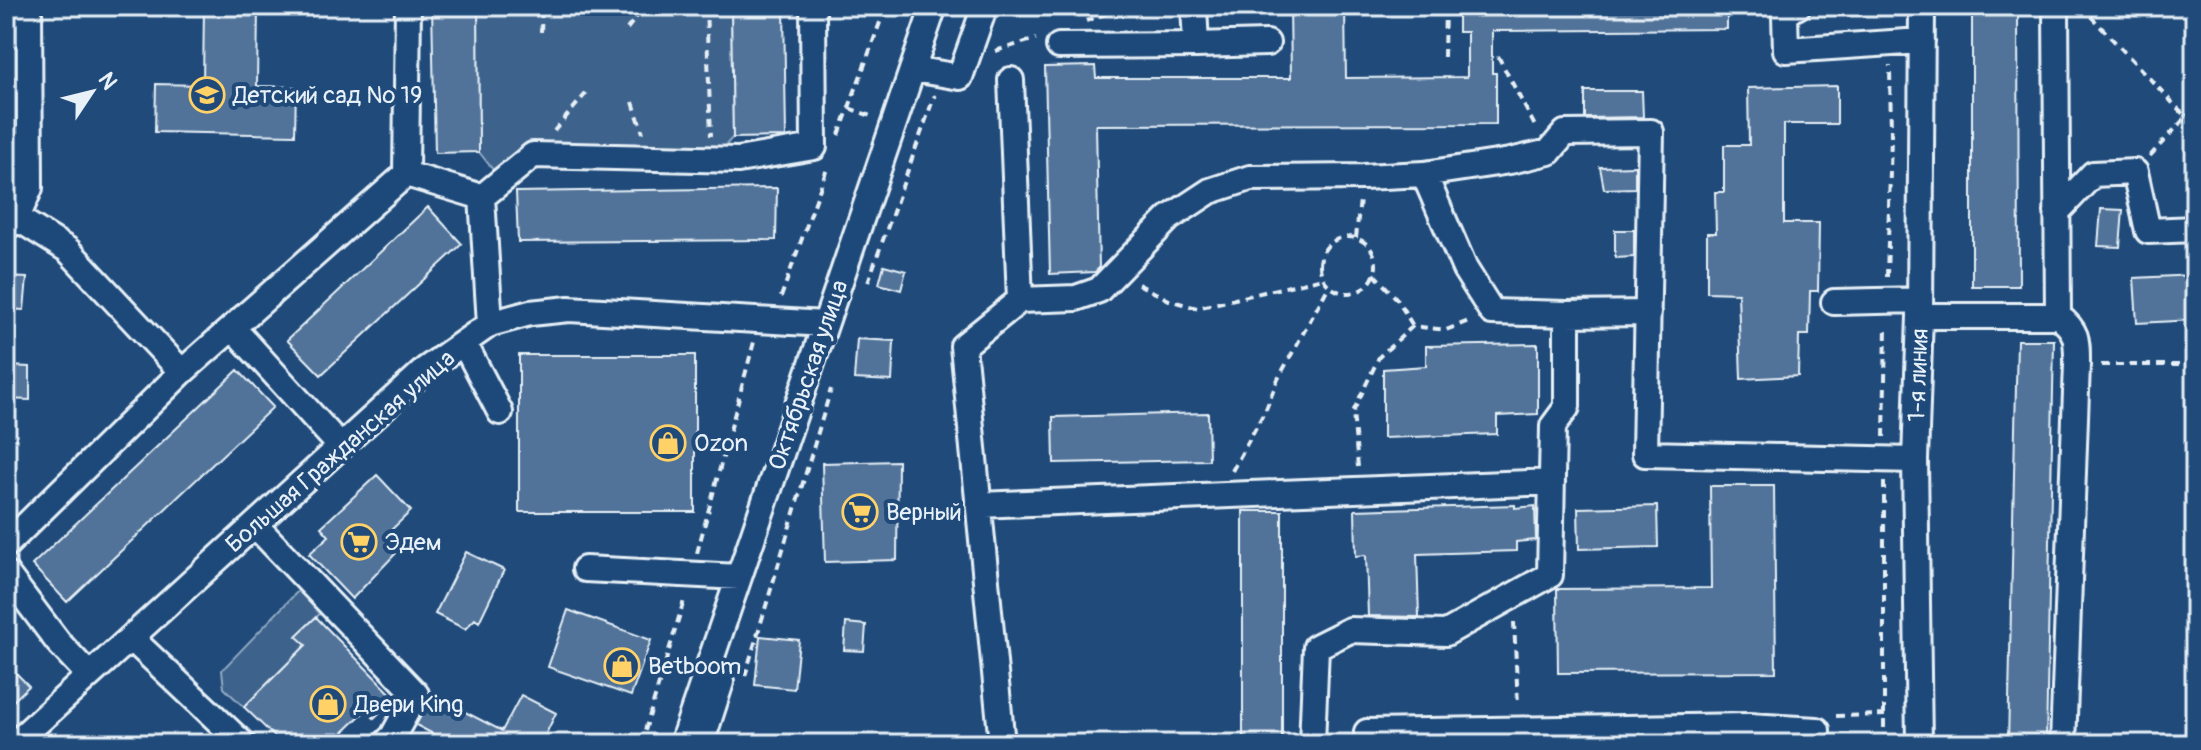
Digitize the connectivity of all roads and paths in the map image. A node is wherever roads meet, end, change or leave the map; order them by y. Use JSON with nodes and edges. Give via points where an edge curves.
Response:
{"nodes":[{"id":1,"x":29,"y":6,"type":"edge"},
{"id":2,"x":408,"y":6,"type":"edge"},
{"id":3,"x":542,"y":6,"type":"edge"},
{"id":4,"x":645,"y":6,"type":"edge"},
{"id":5,"x":706,"y":6,"type":"edge"},
{"id":6,"x":813,"y":6,"type":"edge"},
{"id":7,"x":886,"y":6,"type":"edge"},
{"id":8,"x":934,"y":6,"type":"edge"},
{"id":9,"x":948,"y":6,"type":"edge"},
{"id":10,"x":985,"y":6,"type":"edge"},
{"id":11,"x":1194,"y":6,"type":"edge"},
{"id":12,"x":1445,"y":6,"type":"edge"},
{"id":13,"x":1798,"y":6,"type":"edge"},
{"id":14,"x":1922,"y":6,"type":"edge"},
{"id":15,"x":2056,"y":6,"type":"edge"},
{"id":16,"x":2081,"y":6,"type":"edge"},
{"id":17,"x":627,"y":29,"type":"dead end"},
{"id":18,"x":541,"y":32,"type":"dead end"},
{"id":19,"x":1922,"y":41,"type":"junction"},
{"id":20,"x":1267,"y":43,"type":"dead end"},
{"id":21,"x":1890,"y":43,"type":"junction"},
{"id":22,"x":1196,"y":45,"type":"junction"},
{"id":23,"x":1059,"y":46,"type":"dead end"},
{"id":24,"x":1498,"y":56,"type":"dead end"},
{"id":25,"x":1444,"y":57,"type":"dead end"},
{"id":26,"x":919,"y":70,"type":"junction"},
{"id":27,"x":1011,"y":80,"type":"dead end"},
{"id":28,"x":589,"y":90,"type":"dead end"},
{"id":29,"x":946,"y":95,"type":"dead end"},
{"id":30,"x":633,"y":102,"type":"dead end"},
{"id":31,"x":2195,"y":109,"type":"edge"},
{"id":32,"x":2186,"y":117,"type":"junction"},
{"id":33,"x":2195,"y":124,"type":"edge"},
{"id":34,"x":838,"y":138,"type":"dead end"},
{"id":35,"x":1549,"y":152,"type":"junction"},
{"id":36,"x":833,"y":153,"type":"dead end"},
{"id":37,"x":533,"y":155,"type":"junction"},
{"id":38,"x":651,"y":158,"type":"junction"},
{"id":39,"x":712,"y":160,"type":"junction"},
{"id":40,"x":2135,"y":172,"type":"junction"},
{"id":41,"x":406,"y":174,"type":"junction"},
{"id":42,"x":1424,"y":174,"type":"junction"},
{"id":43,"x":1363,"y":177,"type":"junction"},
{"id":44,"x":482,"y":197,"type":"junction"},
{"id":45,"x":2057,"y":212,"type":"junction"},
{"id":46,"x":11,"y":223,"type":"edge"},
{"id":47,"x":2195,"y":229,"type":"edge"},
{"id":48,"x":1356,"y":238,"type":"junction"},
{"id":49,"x":1116,"y":273,"type":"junction"},
{"id":50,"x":1374,"y":274,"type":"junction"},
{"id":51,"x":1323,"y":278,"type":"junction"},
{"id":52,"x":1329,"y":286,"type":"junction"},
{"id":53,"x":865,"y":289,"type":"dead end"},
{"id":54,"x":1020,"y":300,"type":"junction"},
{"id":55,"x":1887,"y":301,"type":"junction"},
{"id":56,"x":1834,"y":302,"type":"dead end"},
{"id":57,"x":1920,"y":308,"type":"junction"},
{"id":58,"x":1492,"y":312,"type":"junction"},
{"id":59,"x":1648,"y":313,"type":"junction"},
{"id":60,"x":1567,"y":314,"type":"junction"},
{"id":61,"x":2058,"y":316,"type":"junction"},
{"id":62,"x":772,"y":320,"type":"junction"},
{"id":63,"x":490,"y":324,"type":"junction"},
{"id":64,"x":825,"y":324,"type":"junction"},
{"id":65,"x":1413,"y":326,"type":"junction"},
{"id":66,"x":233,"y":328,"type":"junction"},
{"id":67,"x":464,"y":343,"type":"junction"},
{"id":68,"x":2077,"y":364,"type":"junction"},
{"id":69,"x":2195,"y":365,"type":"edge"},
{"id":70,"x":182,"y":372,"type":"junction"},
{"id":71,"x":834,"y":379,"type":"dead end"},
{"id":72,"x":500,"y":412,"type":"dead end"},
{"id":73,"x":341,"y":447,"type":"junction"},
{"id":74,"x":1884,"y":459,"type":"junction"},
{"id":75,"x":1915,"y":460,"type":"junction"},
{"id":76,"x":1552,"y":482,"type":"junction"},
{"id":77,"x":1360,"y":490,"type":"junction"},
{"id":78,"x":1220,"y":495,"type":"junction"},
{"id":79,"x":979,"y":505,"type":"junction"},
{"id":80,"x":255,"y":525,"type":"junction"},
{"id":81,"x":6,"y":545,"type":"edge"},
{"id":82,"x":585,"y":569,"type":"dead end"},
{"id":83,"x":6,"y":573,"type":"edge"},
{"id":84,"x":691,"y":574,"type":"junction"},
{"id":85,"x":739,"y":577,"type":"junction"},
{"id":86,"x":1513,"y":595,"type":"junction"},
{"id":87,"x":131,"y":638,"type":"junction"},
{"id":88,"x":89,"y":675,"type":"junction"},
{"id":89,"x":743,"y":683,"type":"dead end"},
{"id":90,"x":1519,"y":719,"type":"dead end"},
{"id":91,"x":1364,"y":740,"type":"edge"},
{"id":92,"x":14,"y":744,"type":"edge"},
{"id":93,"x":243,"y":744,"type":"edge"},
{"id":94,"x":385,"y":744,"type":"edge"},
{"id":95,"x":641,"y":744,"type":"edge"},
{"id":96,"x":682,"y":744,"type":"edge"},
{"id":97,"x":701,"y":744,"type":"edge"},
{"id":98,"x":1002,"y":744,"type":"edge"},
{"id":99,"x":1312,"y":744,"type":"edge"},
{"id":100,"x":1816,"y":744,"type":"edge"},
{"id":101,"x":1884,"y":744,"type":"edge"},
{"id":102,"x":1919,"y":744,"type":"edge"},
{"id":103,"x":2063,"y":744,"type":"edge"}],
"edges":[{"from":1,"to":46,"type":"street","via":[[30,188]]},
{"from":2,"to":41,"type":"street"},
{"from":3,"to":18,"type":"path"},
{"from":4,"to":17,"type":"path"},
{"from":5,"to":39,"type":"path"},
{"from":6,"to":39,"type":"street","via":[[814,147]]},
{"from":7,"to":34,"type":"path"},
{"from":8,"to":26,"type":"street","name":"Октябрьская улица"},
{"from":9,"to":26,"type":"street"},
{"from":10,"to":26,"type":"street","via":[[960,77]]},
{"from":11,"to":22,"type":"street"},
{"from":12,"to":25,"type":"path"},
{"from":13,"to":21,"type":"street","via":[[1785,16],[1786,50]]},
{"from":14,"to":19,"type":"street","name":"1-я линия"},
{"from":15,"to":45,"type":"street"},
{"from":16,"to":32,"type":"path"},
{"from":19,"to":21,"type":"street"},
{"from":19,"to":57,"type":"street","name":"1-я линия"},
{"from":20,"to":22,"type":"street"},
{"from":21,"to":55,"type":"path"},
{"from":22,"to":23,"type":"street"},
{"from":24,"to":35,"type":"path"},
{"from":26,"to":64,"type":"street","name":"Октябрьская улица"},
{"from":26,"to":97,"type":"street"},
{"from":27,"to":54,"type":"street"},
{"from":28,"to":37,"type":"path"},
{"from":29,"to":53,"type":"path","via":[[934,97]]},
{"from":30,"to":38,"type":"path"},
{"from":31,"to":32,"type":"path"},
{"from":32,"to":33,"type":"path"},
{"from":32,"to":40,"type":"path"},
{"from":35,"to":42,"type":"street"},
{"from":35,"to":59,"type":"street","via":[[1565,133],[1651,132]]},
{"from":36,"to":62,"type":"path"},
{"from":37,"to":38,"type":"street"},
{"from":37,"to":44,"type":"street"},
{"from":38,"to":39,"type":"street"},
{"from":40,"to":45,"type":"street","via":[[2093,174]]},
{"from":40,"to":47,"type":"street","via":[[2148,231]]},
{"from":41,"to":44,"type":"street"},
{"from":41,"to":66,"type":"street"},
{"from":42,"to":43,"type":"street"},
{"from":42,"to":58,"type":"street","via":[[1465,269]]},
{"from":43,"to":48,"type":"path"},
{"from":43,"to":49,"type":"street","via":[[1250,178],[1210,191],[1169,218]]},
{"from":44,"to":63,"type":"street"},
{"from":45,"to":61,"type":"street"},
{"from":46,"to":70,"type":"street","via":[[68,250]]},
{"from":48,"to":50,"type":"path","via":[[1375,256]]},
{"from":48,"to":51,"type":"path","via":[[1329,244],[1320,260]]},
{"from":49,"to":51,"type":"path","via":[[1197,308]]},
{"from":49,"to":54,"type":"street","via":[[1099,290],[1076,298]]},
{"from":50,"to":52,"type":"path","via":[[1370,283],[1354,292]]},
{"from":50,"to":65,"type":"path"},
{"from":51,"to":52,"type":"path"},
{"from":52,"to":78,"type":"path"},
{"from":54,"to":79,"type":"street","via":[[963,346]]},
{"from":55,"to":56,"type":"street"},
{"from":55,"to":57,"type":"street"},
{"from":55,"to":74,"type":"path"},
{"from":57,"to":61,"type":"street"},
{"from":57,"to":75,"type":"street","name":"1-я линия"},
{"from":58,"to":60,"type":"street"},
{"from":58,"to":65,"type":"path","via":[[1446,330]]},
{"from":59,"to":60,"type":"street"},
{"from":59,"to":74,"type":"street","via":[[1645,454]]},
{"from":60,"to":76,"type":"street","via":[[1567,407],[1553,426]]},
{"from":61,"to":68,"type":"street","via":[[2074,331]]},
{"from":62,"to":63,"type":"street","name":"Большая Гражданская улица","via":[[569,309]]},
{"from":62,"to":64,"type":"street","name":"Большая Гражданская улица"},
{"from":62,"to":84,"type":"path","via":[[755,340]]},
{"from":63,"to":67,"type":"street","name":"Большая Гражданская улица"},
{"from":64,"to":85,"type":"street","name":"Октябрьская улица"},
{"from":65,"to":77,"type":"path","via":[[1379,357],[1353,412]]},
{"from":66,"to":70,"type":"street"},
{"from":66,"to":73,"type":"street"},
{"from":67,"to":72,"type":"street"},
{"from":67,"to":73,"type":"street","name":"Большая Гражданская улица","via":[[426,369]]},
{"from":68,"to":69,"type":"path"},
{"from":68,"to":103,"type":"street"},
{"from":70,"to":81,"type":"street"},
{"from":71,"to":89,"type":"path"},
{"from":73,"to":80,"type":"street","name":"Большая Гражданская улица"},
{"from":74,"to":75,"type":"street"},
{"from":74,"to":101,"type":"path"},
{"from":75,"to":102,"type":"street","name":"1-я линия"},
{"from":76,"to":77,"type":"street"},
{"from":76,"to":86,"type":"street","via":[[1550,575]]},
{"from":77,"to":78,"type":"street"},
{"from":78,"to":79,"type":"street"},
{"from":79,"to":98,"type":"street"},
{"from":80,"to":87,"type":"street","name":"Большая Гражданская улица"},
{"from":80,"to":94,"type":"street","via":[[416,694]]},
{"from":82,"to":84,"type":"street"},
{"from":83,"to":88,"type":"street"},
{"from":84,"to":85,"type":"street"},
{"from":84,"to":95,"type":"path"},
{"from":85,"to":96,"type":"street","name":"Октябрьская улица"},
{"from":86,"to":90,"type":"path"},
{"from":86,"to":99,"type":"street","via":[[1446,633],[1350,630],[1316,647]]},
{"from":87,"to":88,"type":"street","name":"Большая Гражданская улица"},
{"from":87,"to":93,"type":"street"},
{"from":88,"to":92,"type":"street","name":"Большая Гражданская улица"},
{"from":91,"to":100,"type":"street","via":[[1749,726],[1817,730]]}]}
